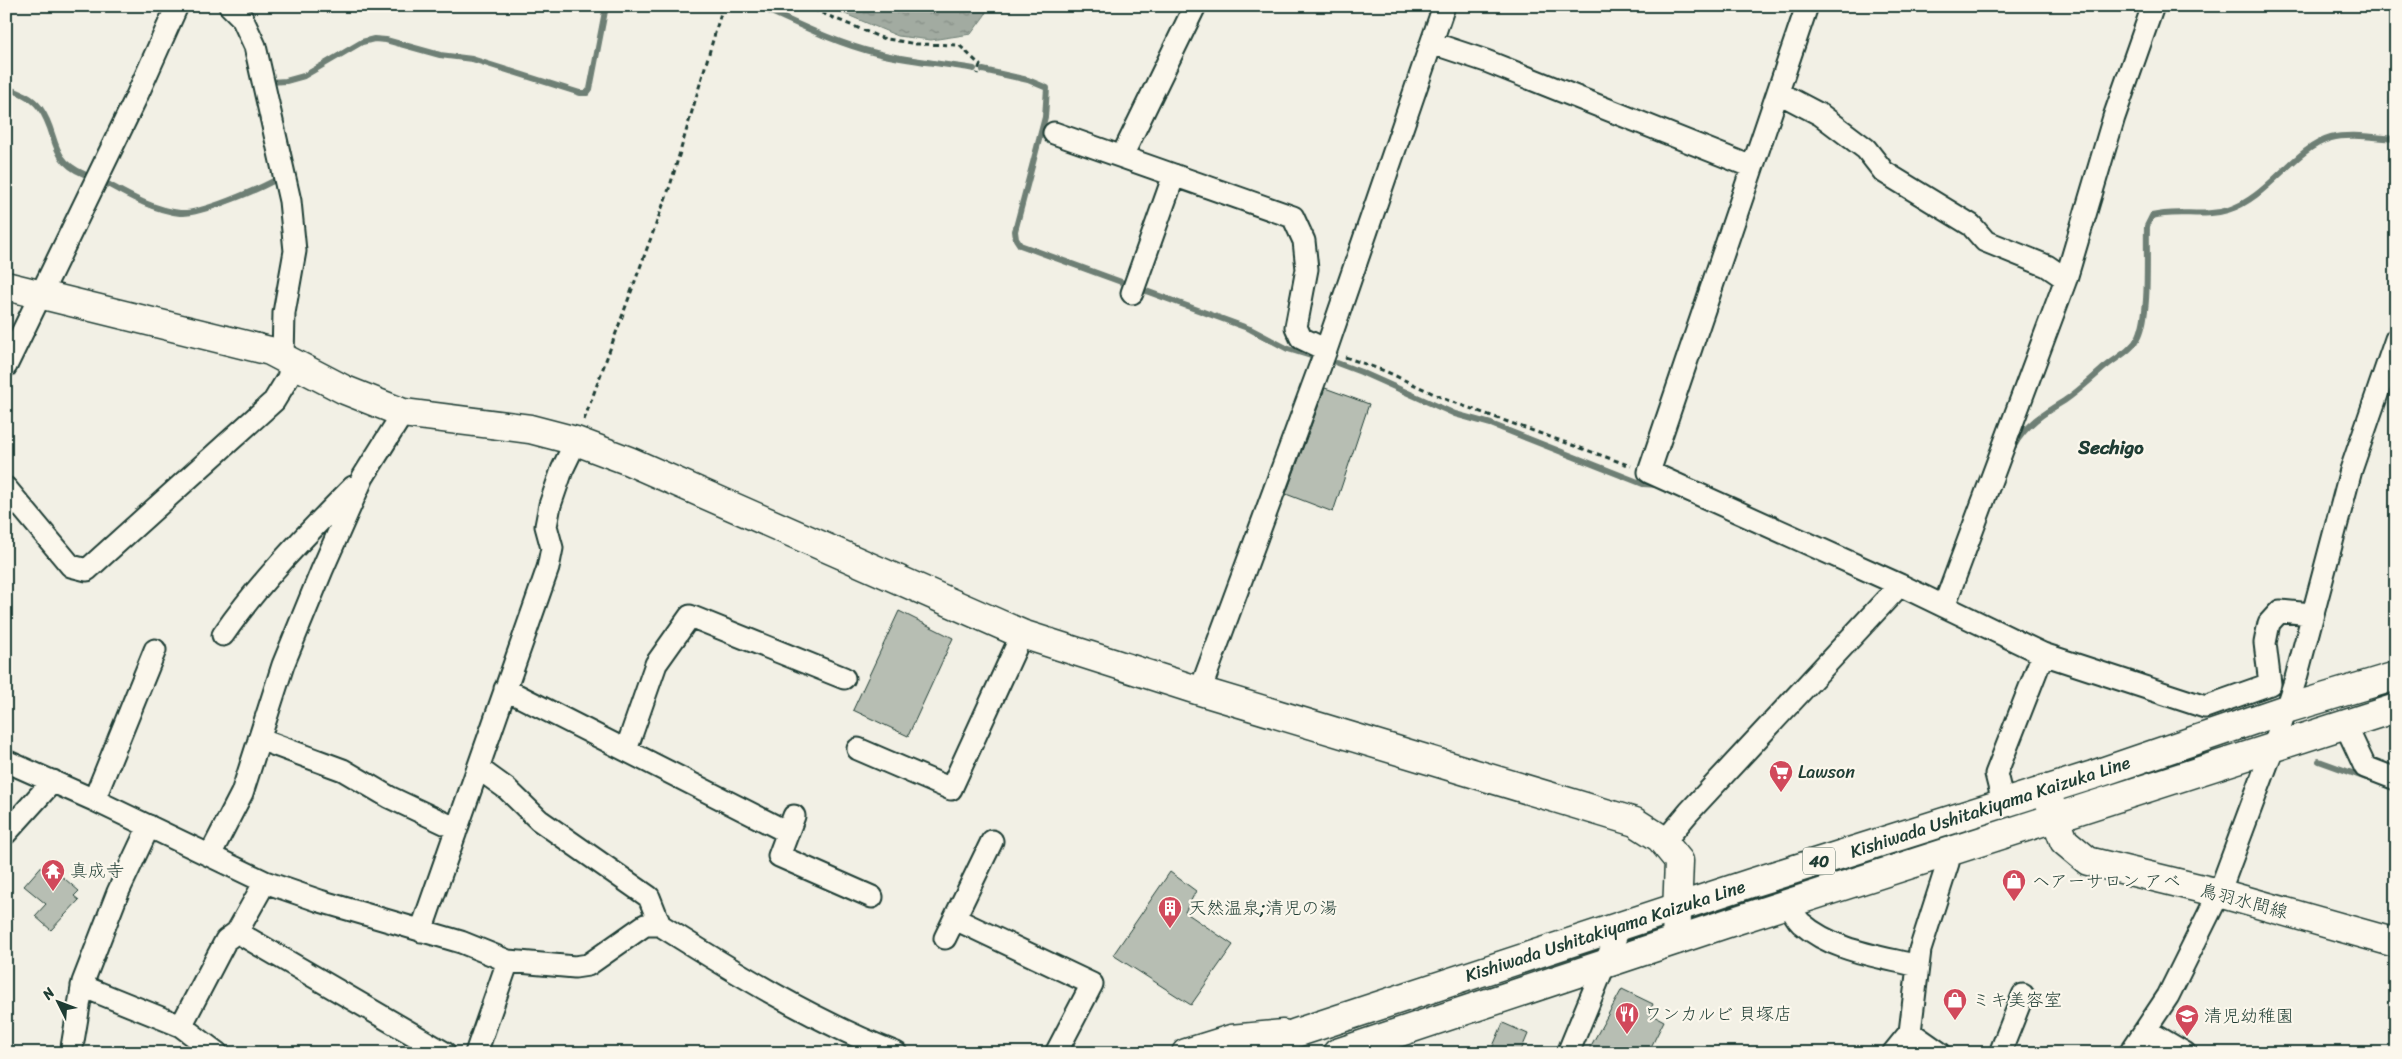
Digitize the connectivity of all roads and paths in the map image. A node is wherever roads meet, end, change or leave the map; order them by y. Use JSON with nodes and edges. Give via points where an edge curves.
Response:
{"nodes":[{"id":1,"x":177,"y":6,"type":"edge"},
{"id":2,"x":230,"y":6,"type":"edge"},
{"id":3,"x":723,"y":6,"type":"edge"},
{"id":4,"x":805,"y":6,"type":"edge"},
{"id":5,"x":1195,"y":6,"type":"edge"},
{"id":6,"x":1444,"y":6,"type":"edge"},
{"id":7,"x":1807,"y":6,"type":"edge"},
{"id":8,"x":2153,"y":6,"type":"edge"},
{"id":9,"x":1432,"y":43,"type":"junction"},
{"id":10,"x":978,"y":74,"type":"dead end"},
{"id":11,"x":1779,"y":93,"type":"junction"},
{"id":12,"x":1054,"y":133,"type":"dead end"},
{"id":13,"x":1122,"y":156,"type":"junction"},
{"id":14,"x":1752,"y":167,"type":"junction"},
{"id":15,"x":1174,"y":175,"type":"junction"},
{"id":16,"x":2066,"y":279,"type":"junction"},
{"id":17,"x":6,"y":286,"type":"edge"},
{"id":18,"x":1134,"y":287,"type":"dead end"},
{"id":19,"x":40,"y":296,"type":"junction"},
{"id":20,"x":2396,"y":339,"type":"edge"},
{"id":21,"x":1326,"y":350,"type":"junction"},
{"id":22,"x":288,"y":359,"type":"junction"},
{"id":23,"x":6,"y":366,"type":"edge"},
{"id":24,"x":403,"y":413,"type":"junction"},
{"id":25,"x":576,"y":441,"type":"junction"},
{"id":26,"x":1649,"y":472,"type":"junction"},
{"id":27,"x":363,"y":477,"type":"junction"},
{"id":28,"x":6,"y":488,"type":"edge"},
{"id":29,"x":1900,"y":585,"type":"junction"},
{"id":30,"x":1944,"y":606,"type":"junction"},
{"id":31,"x":2312,"y":614,"type":"junction"},
{"id":32,"x":1022,"y":634,"type":"junction"},
{"id":33,"x":223,"y":635,"type":"dead end"},
{"id":34,"x":155,"y":650,"type":"dead end"},
{"id":35,"x":2043,"y":654,"type":"junction"},
{"id":36,"x":2396,"y":676,"type":"edge"},
{"id":37,"x":844,"y":678,"type":"dead end"},
{"id":38,"x":505,"y":689,"type":"junction"},
{"id":39,"x":1200,"y":691,"type":"junction"},
{"id":40,"x":2396,"y":708,"type":"edge"},
{"id":41,"x":2286,"y":709,"type":"junction"},
{"id":42,"x":2345,"y":724,"type":"junction"},
{"id":43,"x":259,"y":739,"type":"junction"},
{"id":44,"x":2273,"y":748,"type":"junction"},
{"id":45,"x":858,"y":749,"type":"dead end"},
{"id":46,"x":626,"y":750,"type":"junction"},
{"id":47,"x":6,"y":761,"type":"edge"},
{"id":48,"x":478,"y":768,"type":"junction"},
{"id":49,"x":2396,"y":779,"type":"edge"},
{"id":50,"x":52,"y":782,"type":"junction"},
{"id":51,"x":2044,"y":790,"type":"junction"},
{"id":52,"x":94,"y":800,"type":"junction"},
{"id":53,"x":2003,"y":802,"type":"junction"},
{"id":54,"x":2055,"y":818,"type":"junction"},
{"id":55,"x":149,"y":826,"type":"junction"},
{"id":56,"x":457,"y":828,"type":"junction"},
{"id":57,"x":6,"y":833,"type":"edge"},
{"id":58,"x":992,"y":841,"type":"dead end"},
{"id":59,"x":1663,"y":842,"type":"junction"},
{"id":60,"x":1948,"y":852,"type":"junction"},
{"id":61,"x":210,"y":855,"type":"junction"},
{"id":62,"x":265,"y":882,"type":"junction"},
{"id":63,"x":2219,"y":893,"type":"junction"},
{"id":64,"x":872,"y":897,"type":"dead end"},
{"id":65,"x":1788,"y":903,"type":"junction"},
{"id":66,"x":1678,"y":908,"type":"junction"},
{"id":67,"x":955,"y":919,"type":"junction"},
{"id":68,"x":660,"y":925,"type":"junction"},
{"id":69,"x":1620,"y":927,"type":"junction"},
{"id":70,"x":421,"y":931,"type":"junction"},
{"id":71,"x":237,"y":932,"type":"junction"},
{"id":72,"x":945,"y":938,"type":"dead end"},
{"id":73,"x":1676,"y":940,"type":"junction"},
{"id":74,"x":2396,"y":943,"type":"edge"},
{"id":75,"x":508,"y":961,"type":"junction"},
{"id":76,"x":1604,"y":963,"type":"junction"},
{"id":77,"x":1918,"y":966,"type":"junction"},
{"id":78,"x":82,"y":986,"type":"junction"},
{"id":79,"x":2023,"y":995,"type":"dead end"},
{"id":80,"x":181,"y":1026,"type":"junction"},
{"id":81,"x":2146,"y":1030,"type":"junction"},
{"id":82,"x":1910,"y":1032,"type":"junction"},
{"id":83,"x":1296,"y":1033,"type":"junction"},
{"id":84,"x":71,"y":1053,"type":"edge"},
{"id":85,"x":218,"y":1053,"type":"edge"},
{"id":86,"x":445,"y":1053,"type":"edge"},
{"id":87,"x":476,"y":1053,"type":"edge"},
{"id":88,"x":896,"y":1053,"type":"edge"},
{"id":89,"x":1056,"y":1053,"type":"edge"},
{"id":90,"x":1186,"y":1053,"type":"edge"},
{"id":91,"x":1244,"y":1053,"type":"edge"},
{"id":92,"x":1337,"y":1053,"type":"edge"},
{"id":93,"x":1568,"y":1053,"type":"edge"},
{"id":94,"x":1893,"y":1053,"type":"edge"},
{"id":95,"x":1940,"y":1053,"type":"edge"},
{"id":96,"x":2000,"y":1053,"type":"edge"},
{"id":97,"x":2130,"y":1053,"type":"edge"},
{"id":98,"x":2185,"y":1053,"type":"edge"}],
"edges":[{"from":1,"to":19,"type":"street"},
{"from":2,"to":22,"type":"street","via":[[242,18],[255,46],[290,201],[295,251],[284,313]]},
{"from":3,"to":25,"type":"path","via":[[670,186]]},
{"from":4,"to":10,"type":"path","via":[[882,38],[959,46],[980,65]]},
{"from":5,"to":13,"type":"street"},
{"from":6,"to":9,"type":"street"},
{"from":7,"to":11,"type":"street"},
{"from":8,"to":16,"type":"street","via":[[2114,117]]},
{"from":9,"to":14,"type":"street","via":[[1486,61]]},
{"from":9,"to":21,"type":"street"},
{"from":11,"to":14,"type":"street"},
{"from":11,"to":16,"type":"street","via":[[1821,114],[1866,149],[1884,172],[1971,225],[1985,241],[2047,266]]},
{"from":12,"to":13,"type":"street"},
{"from":13,"to":15,"type":"street"},
{"from":14,"to":26,"type":"street"},
{"from":15,"to":18,"type":"street"},
{"from":15,"to":21,"type":"street","via":[[1293,217],[1304,241],[1307,270],[1296,328],[1301,338]]},
{"from":16,"to":30,"type":"street"},
{"from":17,"to":19,"type":"street"},
{"from":19,"to":22,"type":"street","via":[[270,351]]},
{"from":19,"to":23,"type":"street"},
{"from":20,"to":31,"type":"street","via":[[2351,470]]},
{"from":21,"to":26,"type":"path","via":[[1385,371],[1447,400]]},
{"from":21,"to":39,"type":"street"},
{"from":22,"to":24,"type":"street","via":[[344,390]]},
{"from":22,"to":28,"type":"street","via":[[288,378],[274,400],[88,570],[71,566]]},
{"from":24,"to":25,"type":"street","via":[[530,429]]},
{"from":24,"to":27,"type":"street"},
{"from":25,"to":32,"type":"street","via":[[629,461]]},
{"from":25,"to":38,"type":"street","via":[[550,505],[546,526],[552,548],[548,568]]},
{"from":26,"to":29,"type":"street"},
{"from":27,"to":33,"type":"street","via":[[286,555],[248,598]]},
{"from":27,"to":43,"type":"street","via":[[283,665]]},
{"from":29,"to":30,"type":"street"},
{"from":29,"to":59,"type":"street"},
{"from":30,"to":35,"type":"street"},
{"from":31,"to":35,"type":"street","via":[[2280,612],[2269,623],[2265,642],[2270,684],[2205,707]]},
{"from":31,"to":41,"type":"street"},
{"from":32,"to":39,"type":"street"},
{"from":32,"to":45,"type":"street","via":[[951,789]]},
{"from":34,"to":52,"type":"street"},
{"from":35,"to":53,"type":"street","via":[[1996,774]]},
{"from":36,"to":41,"type":"street","name":"Kishiwada Ushitakiyama Kaizuka Line","number":"40"},
{"from":37,"to":46,"type":"street","via":[[690,616],[656,664]]},
{"from":38,"to":46,"type":"street"},
{"from":38,"to":48,"type":"street"},
{"from":39,"to":59,"type":"street","via":[[1635,822]]},
{"from":40,"to":42,"type":"street","name":"Kishiwada Ushitakiyama Kaizuka Line","number":"40"},
{"from":41,"to":44,"type":"street"},
{"from":41,"to":51,"type":"street","name":"Kishiwada Ushitakiyama Kaizuka Line","number":"40"},
{"from":42,"to":44,"type":"street","name":"Kishiwada Ushitakiyama Kaizuka Line","number":"40"},
{"from":42,"to":49,"type":"street","via":[[2365,767]]},
{"from":43,"to":56,"type":"street","via":[[343,770],[389,797]]},
{"from":43,"to":61,"type":"street","via":[[242,793]]},
{"from":44,"to":54,"type":"street","name":"Kishiwada Ushitakiyama Kaizuka Line","number":"40"},
{"from":44,"to":63,"type":"street"},
{"from":46,"to":64,"type":"street","via":[[790,824],[779,856]]},
{"from":47,"to":50,"type":"street"},
{"from":48,"to":56,"type":"street"},
{"from":48,"to":68,"type":"street","via":[[507,789],[539,820],[649,897]]},
{"from":50,"to":52,"type":"street"},
{"from":50,"to":57,"type":"street"},
{"from":51,"to":53,"type":"street","name":"Kishiwada Ushitakiyama Kaizuka Line","number":"40"},
{"from":51,"to":54,"type":"street","name":"鳥羽水間線"},
{"from":52,"to":55,"type":"street"},
{"from":53,"to":66,"type":"street","name":"Kishiwada Ushitakiyama Kaizuka Line","number":"40"},
{"from":54,"to":60,"type":"street","name":"Kishiwada Ushitakiyama Kaizuka Line","number":"40"},
{"from":54,"to":63,"type":"street","name":"鳥羽水間線","via":[[2064,841],[2088,861]]},
{"from":55,"to":61,"type":"street"},
{"from":55,"to":78,"type":"street","via":[[118,892]]},
{"from":56,"to":70,"type":"street"},
{"from":58,"to":67,"type":"street"},
{"from":59,"to":66,"type":"street","via":[[1679,861]]},
{"from":60,"to":65,"type":"street","name":"Kishiwada Ushitakiyama Kaizuka Line","number":"40"},
{"from":60,"to":77,"type":"street","via":[[1948,863],[1920,950]]},
{"from":61,"to":62,"type":"street"},
{"from":62,"to":70,"type":"street"},
{"from":62,"to":71,"type":"street"},
{"from":63,"to":74,"type":"street","name":"鳥羽水間線"},
{"from":63,"to":81,"type":"street","via":[[2168,996]]},
{"from":65,"to":73,"type":"street","name":"Kishiwada Ushitakiyama Kaizuka Line","number":"40"},
{"from":65,"to":77,"type":"street","via":[[1800,922],[1826,941]]},
{"from":66,"to":69,"type":"street","name":"Kishiwada Ushitakiyama Kaizuka Line","number":"40"},
{"from":66,"to":73,"type":"street"},
{"from":67,"to":72,"type":"street"},
{"from":67,"to":89,"type":"street","via":[[1092,984]]},
{"from":68,"to":75,"type":"street","via":[[646,926],[588,965],[575,967]]},
{"from":68,"to":88,"type":"street","via":[[737,973],[824,1021]]},
{"from":69,"to":76,"type":"street"},
{"from":69,"to":83,"type":"street","name":"Kishiwada Ushitakiyama Kaizuka Line","number":"40"},
{"from":70,"to":75,"type":"street","via":[[461,942]]},
{"from":71,"to":80,"type":"street","via":[[226,940]]},
{"from":71,"to":86,"type":"street"},
{"from":73,"to":76,"type":"street","name":"Kishiwada Ushitakiyama Kaizuka Line","number":"40"},
{"from":75,"to":87,"type":"street"},
{"from":76,"to":92,"type":"street","name":"Kishiwada Ushitakiyama Kaizuka Line","number":"40"},
{"from":76,"to":93,"type":"street"},
{"from":77,"to":82,"type":"street"},
{"from":78,"to":80,"type":"street"},
{"from":78,"to":84,"type":"street"},
{"from":79,"to":96,"type":"street"},
{"from":80,"to":85,"type":"street","via":[[204,1046]]},
{"from":81,"to":97,"type":"street"},
{"from":81,"to":98,"type":"street"},
{"from":82,"to":94,"type":"street"},
{"from":82,"to":95,"type":"street"},
{"from":83,"to":90,"type":"street","via":[[1232,1039]]},
{"from":83,"to":91,"type":"street","name":"Kishiwada Ushitakiyama Kaizuka Line","number":"40"}]}
